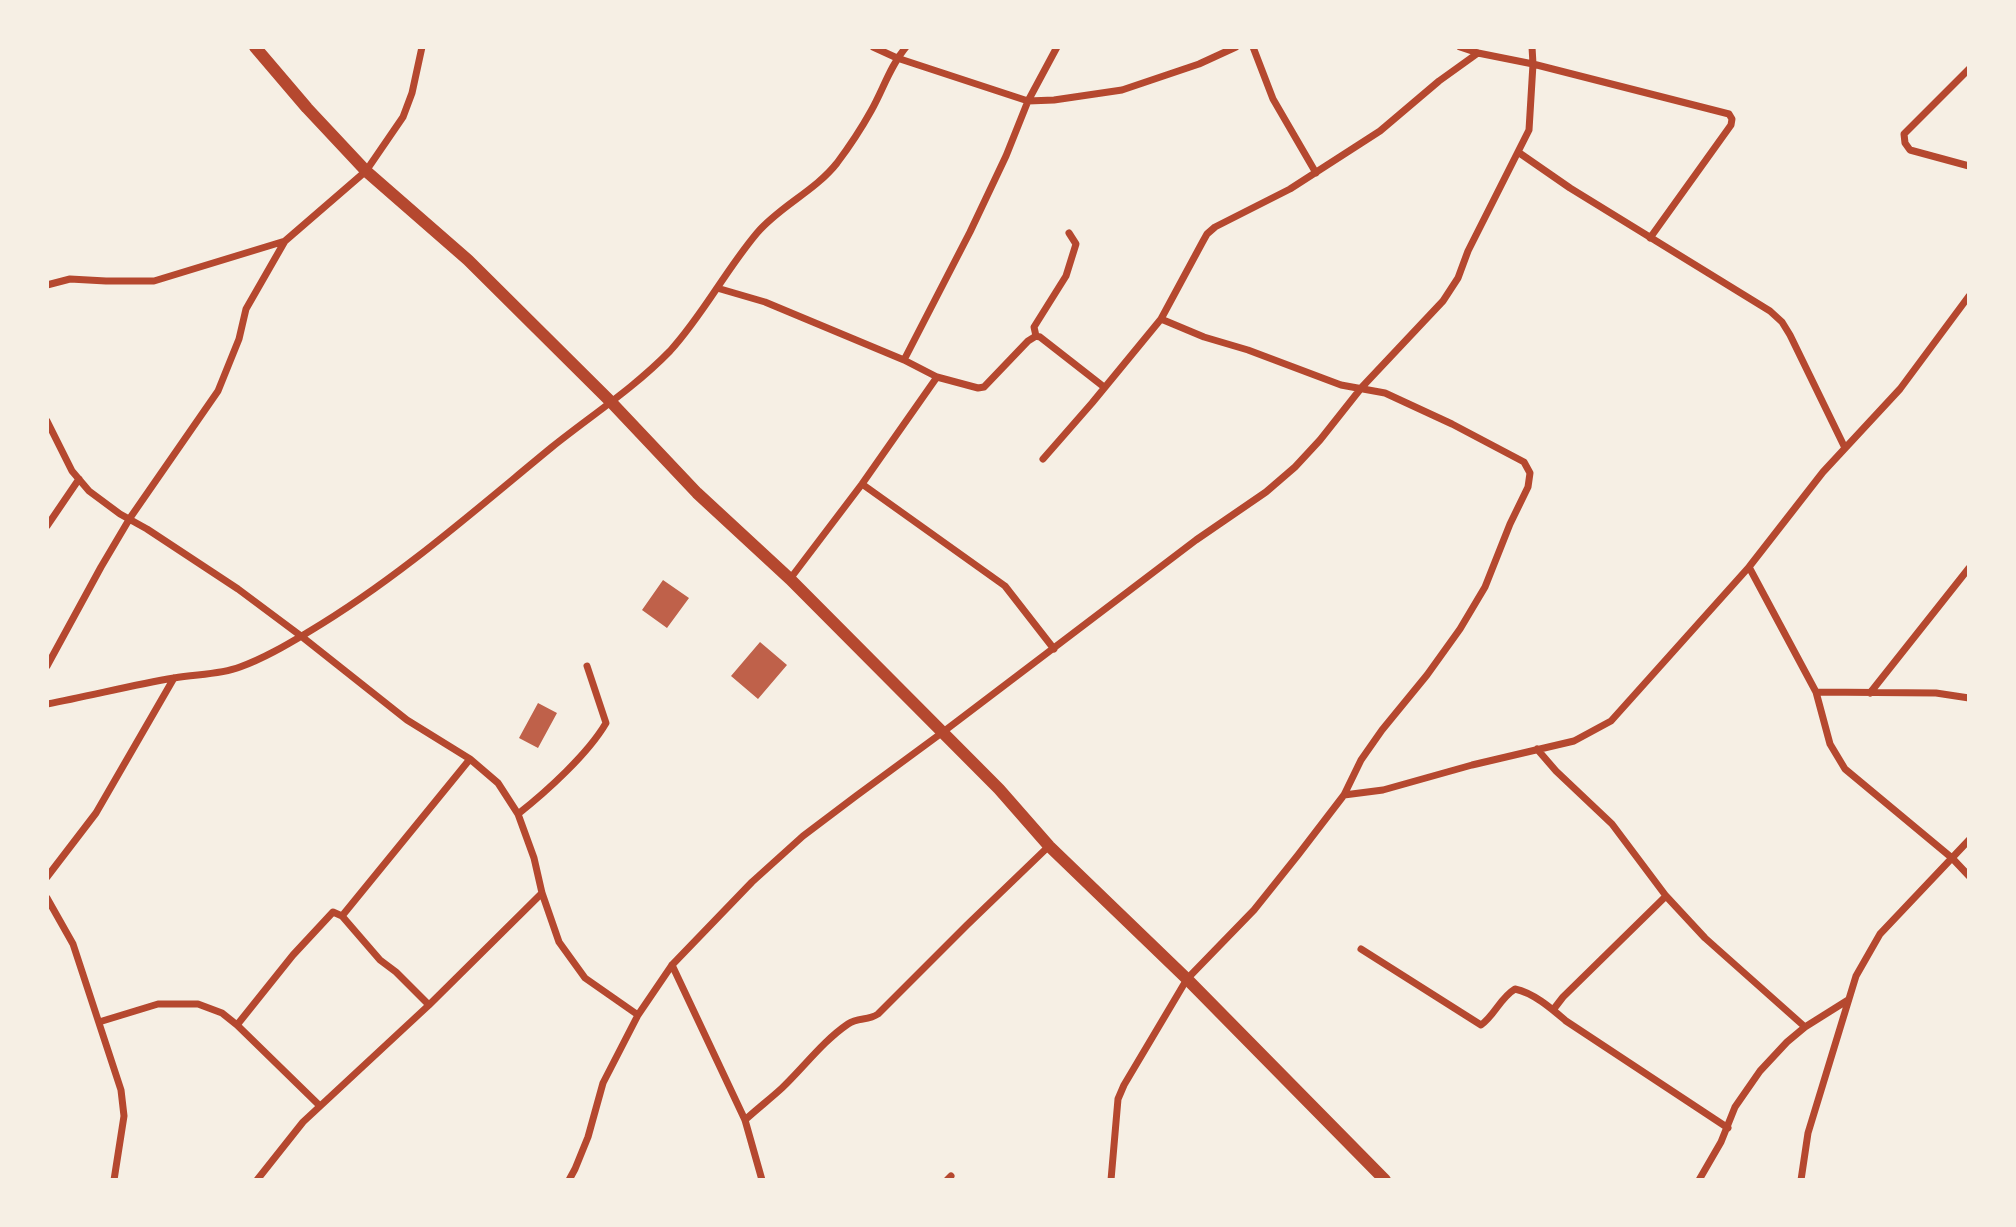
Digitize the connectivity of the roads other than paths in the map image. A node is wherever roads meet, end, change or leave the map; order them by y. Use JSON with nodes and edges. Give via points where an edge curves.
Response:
{"nodes":[{"id":1,"x":255,"y":47,"type":"edge"},
{"id":2,"x":422,"y":47,"type":"edge"},
{"id":3,"x":873,"y":47,"type":"edge"},
{"id":4,"x":906,"y":47,"type":"edge"},
{"id":5,"x":1057,"y":47,"type":"edge"},
{"id":6,"x":1236,"y":47,"type":"edge"},
{"id":7,"x":1253,"y":47,"type":"edge"},
{"id":8,"x":1460,"y":47,"type":"edge"},
{"id":9,"x":1532,"y":47,"type":"edge"},
{"id":10,"x":1478,"y":53,"type":"junction"},
{"id":11,"x":897,"y":58,"type":"junction"},
{"id":12,"x":1533,"y":64,"type":"junction"},
{"id":13,"x":1969,"y":69,"type":"edge"},
{"id":14,"x":1028,"y":101,"type":"junction"},
{"id":15,"x":1518,"y":152,"type":"junction"},
{"id":16,"x":1969,"y":166,"type":"edge"},
{"id":17,"x":366,"y":170,"type":"junction"},
{"id":18,"x":1316,"y":173,"type":"junction"},
{"id":19,"x":1069,"y":233,"type":"dead end"},
{"id":20,"x":1650,"y":238,"type":"junction"},
{"id":21,"x":285,"y":241,"type":"junction"},
{"id":22,"x":47,"y":285,"type":"edge"},
{"id":23,"x":717,"y":288,"type":"junction"},
{"id":24,"x":1969,"y":296,"type":"edge"},
{"id":25,"x":1161,"y":319,"type":"junction"},
{"id":26,"x":1036,"y":336,"type":"junction"},
{"id":27,"x":904,"y":360,"type":"junction"},
{"id":28,"x":937,"y":377,"type":"junction"},
{"id":29,"x":1104,"y":387,"type":"junction"},
{"id":30,"x":1362,"y":387,"type":"junction"},
{"id":31,"x":611,"y":402,"type":"junction"},
{"id":32,"x":47,"y":421,"type":"edge"},
{"id":33,"x":1845,"y":448,"type":"junction"},
{"id":34,"x":1043,"y":459,"type":"dead end"},
{"id":35,"x":79,"y":479,"type":"junction"},
{"id":36,"x":862,"y":484,"type":"junction"},
{"id":37,"x":130,"y":518,"type":"junction"},
{"id":38,"x":47,"y":526,"type":"edge"},
{"id":39,"x":1749,"y":568,"type":"junction"},
{"id":40,"x":1969,"y":568,"type":"edge"},
{"id":41,"x":790,"y":579,"type":"junction"},
{"id":42,"x":302,"y":636,"type":"junction"},
{"id":43,"x":1054,"y":649,"type":"junction"},
{"id":44,"x":47,"y":666,"type":"edge"},
{"id":45,"x":587,"y":666,"type":"dead end"},
{"id":46,"x":174,"y":678,"type":"junction"},
{"id":47,"x":1816,"y":692,"type":"junction"},
{"id":48,"x":1870,"y":693,"type":"junction"},
{"id":49,"x":1969,"y":698,"type":"edge"},
{"id":50,"x":47,"y":704,"type":"edge"},
{"id":51,"x":943,"y":732,"type":"junction"},
{"id":52,"x":1537,"y":749,"type":"junction"},
{"id":53,"x":470,"y":759,"type":"junction"},
{"id":54,"x":1345,"y":795,"type":"junction"},
{"id":55,"x":518,"y":814,"type":"junction"},
{"id":56,"x":1969,"y":840,"type":"edge"},
{"id":57,"x":1049,"y":846,"type":"junction"},
{"id":58,"x":1952,"y":858,"type":"junction"},
{"id":59,"x":1969,"y":876,"type":"edge"},
{"id":60,"x":47,"y":877,"type":"edge"},
{"id":61,"x":542,"y":892,"type":"junction"},
{"id":62,"x":1666,"y":896,"type":"junction"},
{"id":63,"x":47,"y":898,"type":"edge"},
{"id":64,"x":342,"y":916,"type":"junction"},
{"id":65,"x":1361,"y":949,"type":"dead end"},
{"id":66,"x":672,"y":965,"type":"junction"},
{"id":67,"x":1187,"y":979,"type":"junction"},
{"id":68,"x":1848,"y":1000,"type":"junction"},
{"id":69,"x":429,"y":1004,"type":"junction"},
{"id":70,"x":1553,"y":1010,"type":"junction"},
{"id":71,"x":638,"y":1015,"type":"junction"},
{"id":72,"x":99,"y":1022,"type":"junction"},
{"id":73,"x":237,"y":1025,"type":"junction"},
{"id":74,"x":1805,"y":1027,"type":"junction"},
{"id":75,"x":320,"y":1106,"type":"junction"},
{"id":76,"x":745,"y":1120,"type":"junction"},
{"id":77,"x":1728,"y":1128,"type":"junction"},
{"id":78,"x":114,"y":1180,"type":"edge"},
{"id":79,"x":257,"y":1180,"type":"edge"},
{"id":80,"x":569,"y":1180,"type":"edge"},
{"id":81,"x":762,"y":1180,"type":"edge"},
{"id":82,"x":1111,"y":1180,"type":"edge"},
{"id":83,"x":1385,"y":1180,"type":"edge"},
{"id":84,"x":1699,"y":1180,"type":"edge"},
{"id":85,"x":1801,"y":1180,"type":"edge"}],
"edges":[{"from":1,"to":17,"type":"street"},
{"from":2,"to":17,"type":"street","via":[[403,117]]},
{"from":3,"to":11,"type":"street"},
{"from":4,"to":11,"type":"street"},
{"from":5,"to":14,"type":"street"},
{"from":6,"to":14,"type":"street","via":[[1122,90]]},
{"from":7,"to":18,"type":"street","via":[[1273,99]]},
{"from":8,"to":10,"type":"street"},
{"from":9,"to":12,"type":"street"},
{"from":10,"to":12,"type":"street"},
{"from":10,"to":18,"type":"street","via":[[1380,131]]},
{"from":11,"to":14,"type":"street"},
{"from":11,"to":23,"type":"street","via":[[871,111],[838,162],[764,225]]},
{"from":12,"to":15,"type":"street","via":[[1529,130]]},
{"from":12,"to":20,"type":"street","via":[[1729,114],[1731,125]]},
{"from":13,"to":16,"type":"street","via":[[1904,134],[1910,150]]},
{"from":14,"to":27,"type":"street","via":[[971,232]]},
{"from":15,"to":20,"type":"street"},
{"from":15,"to":30,"type":"street","via":[[1443,301]]},
{"from":17,"to":21,"type":"street"},
{"from":17,"to":31,"type":"street","via":[[468,260]]},
{"from":18,"to":25,"type":"street","via":[[1207,234]]},
{"from":19,"to":26,"type":"street","via":[[1076,244],[1066,276],[1034,327]]},
{"from":20,"to":33,"type":"street","via":[[1770,310],[1782,322]]},
{"from":21,"to":22,"type":"street","via":[[153,281],[70,279]]},
{"from":21,"to":37,"type":"street","via":[[246,309],[218,391]]},
{"from":23,"to":27,"type":"street","via":[[765,302]]},
{"from":23,"to":31,"type":"street","via":[[671,349]]},
{"from":24,"to":33,"type":"street","via":[[1900,389]]},
{"from":25,"to":29,"type":"street"},
{"from":25,"to":30,"type":"street","via":[[1341,384]]},
{"from":26,"to":28,"type":"street","via":[[984,387]]},
{"from":26,"to":29,"type":"street"},
{"from":27,"to":28,"type":"street"},
{"from":28,"to":36,"type":"street"},
{"from":29,"to":34,"type":"street"},
{"from":30,"to":43,"type":"street","via":[[1296,467]]},
{"from":30,"to":54,"type":"street","via":[[1385,393],[1464,431],[1524,462],[1530,473],[1528,488],[1485,587],[1460,629],[1361,760]]},
{"from":31,"to":41,"type":"street","via":[[697,493]]},
{"from":31,"to":42,"type":"street","via":[[370,592]]},
{"from":32,"to":35,"type":"street"},
{"from":33,"to":39,"type":"street"},
{"from":35,"to":37,"type":"street"},
{"from":35,"to":38,"type":"street"},
{"from":36,"to":41,"type":"street"},
{"from":36,"to":43,"type":"street","via":[[1005,586]]},
{"from":37,"to":42,"type":"street"},
{"from":37,"to":44,"type":"street"},
{"from":39,"to":47,"type":"street"},
{"from":39,"to":52,"type":"street","via":[[1611,721],[1574,741]]},
{"from":40,"to":48,"type":"street"},
{"from":41,"to":51,"type":"street"},
{"from":42,"to":46,"type":"street","via":[[240,667]]},
{"from":42,"to":53,"type":"street","via":[[407,719]]},
{"from":43,"to":51,"type":"street"},
{"from":45,"to":55,"type":"street","via":[[606,723],[570,766]]},
{"from":46,"to":50,"type":"street"},
{"from":46,"to":60,"type":"street","via":[[96,813]]},
{"from":47,"to":48,"type":"street"},
{"from":47,"to":58,"type":"street","via":[[1830,744],[1845,769]]},
{"from":48,"to":49,"type":"street"},
{"from":51,"to":57,"type":"street"},
{"from":51,"to":66,"type":"street","via":[[803,836]]},
{"from":52,"to":54,"type":"street","via":[[1382,790]]},
{"from":52,"to":62,"type":"street","via":[[1612,824]]},
{"from":53,"to":55,"type":"street","via":[[498,783]]},
{"from":53,"to":64,"type":"street"},
{"from":54,"to":67,"type":"street","via":[[1254,910]]},
{"from":55,"to":61,"type":"street"},
{"from":56,"to":58,"type":"street"},
{"from":57,"to":67,"type":"street"},
{"from":57,"to":76,"type":"street","via":[[878,1014],[843,1028]]},
{"from":58,"to":59,"type":"street"},
{"from":58,"to":68,"type":"street","via":[[1880,934]]},
{"from":61,"to":69,"type":"street"},
{"from":61,"to":71,"type":"street","via":[[559,942],[575,967]]},
{"from":62,"to":70,"type":"street"},
{"from":62,"to":74,"type":"street","via":[[1704,938]]},
{"from":63,"to":72,"type":"street","via":[[74,944]]},
{"from":64,"to":69,"type":"street","via":[[380,960]]},
{"from":64,"to":73,"type":"street","via":[[333,912]]},
{"from":65,"to":70,"type":"street","via":[[1481,1025],[1515,989]]},
{"from":66,"to":71,"type":"street"},
{"from":66,"to":76,"type":"street"},
{"from":67,"to":82,"type":"street","via":[[1118,1099]]},
{"from":67,"to":83,"type":"street"},
{"from":68,"to":74,"type":"street"},
{"from":68,"to":85,"type":"street","via":[[1808,1133]]},
{"from":69,"to":75,"type":"street"},
{"from":70,"to":77,"type":"street"},
{"from":71,"to":80,"type":"street","via":[[603,1083],[588,1137]]},
{"from":72,"to":73,"type":"street","via":[[158,1004],[198,1004]]},
{"from":72,"to":78,"type":"street","via":[[124,1104]]},
{"from":73,"to":75,"type":"street"},
{"from":74,"to":77,"type":"street","via":[[1760,1071],[1735,1107]]},
{"from":75,"to":79,"type":"street"},
{"from":76,"to":81,"type":"street"},
{"from":77,"to":84,"type":"street"}]}
